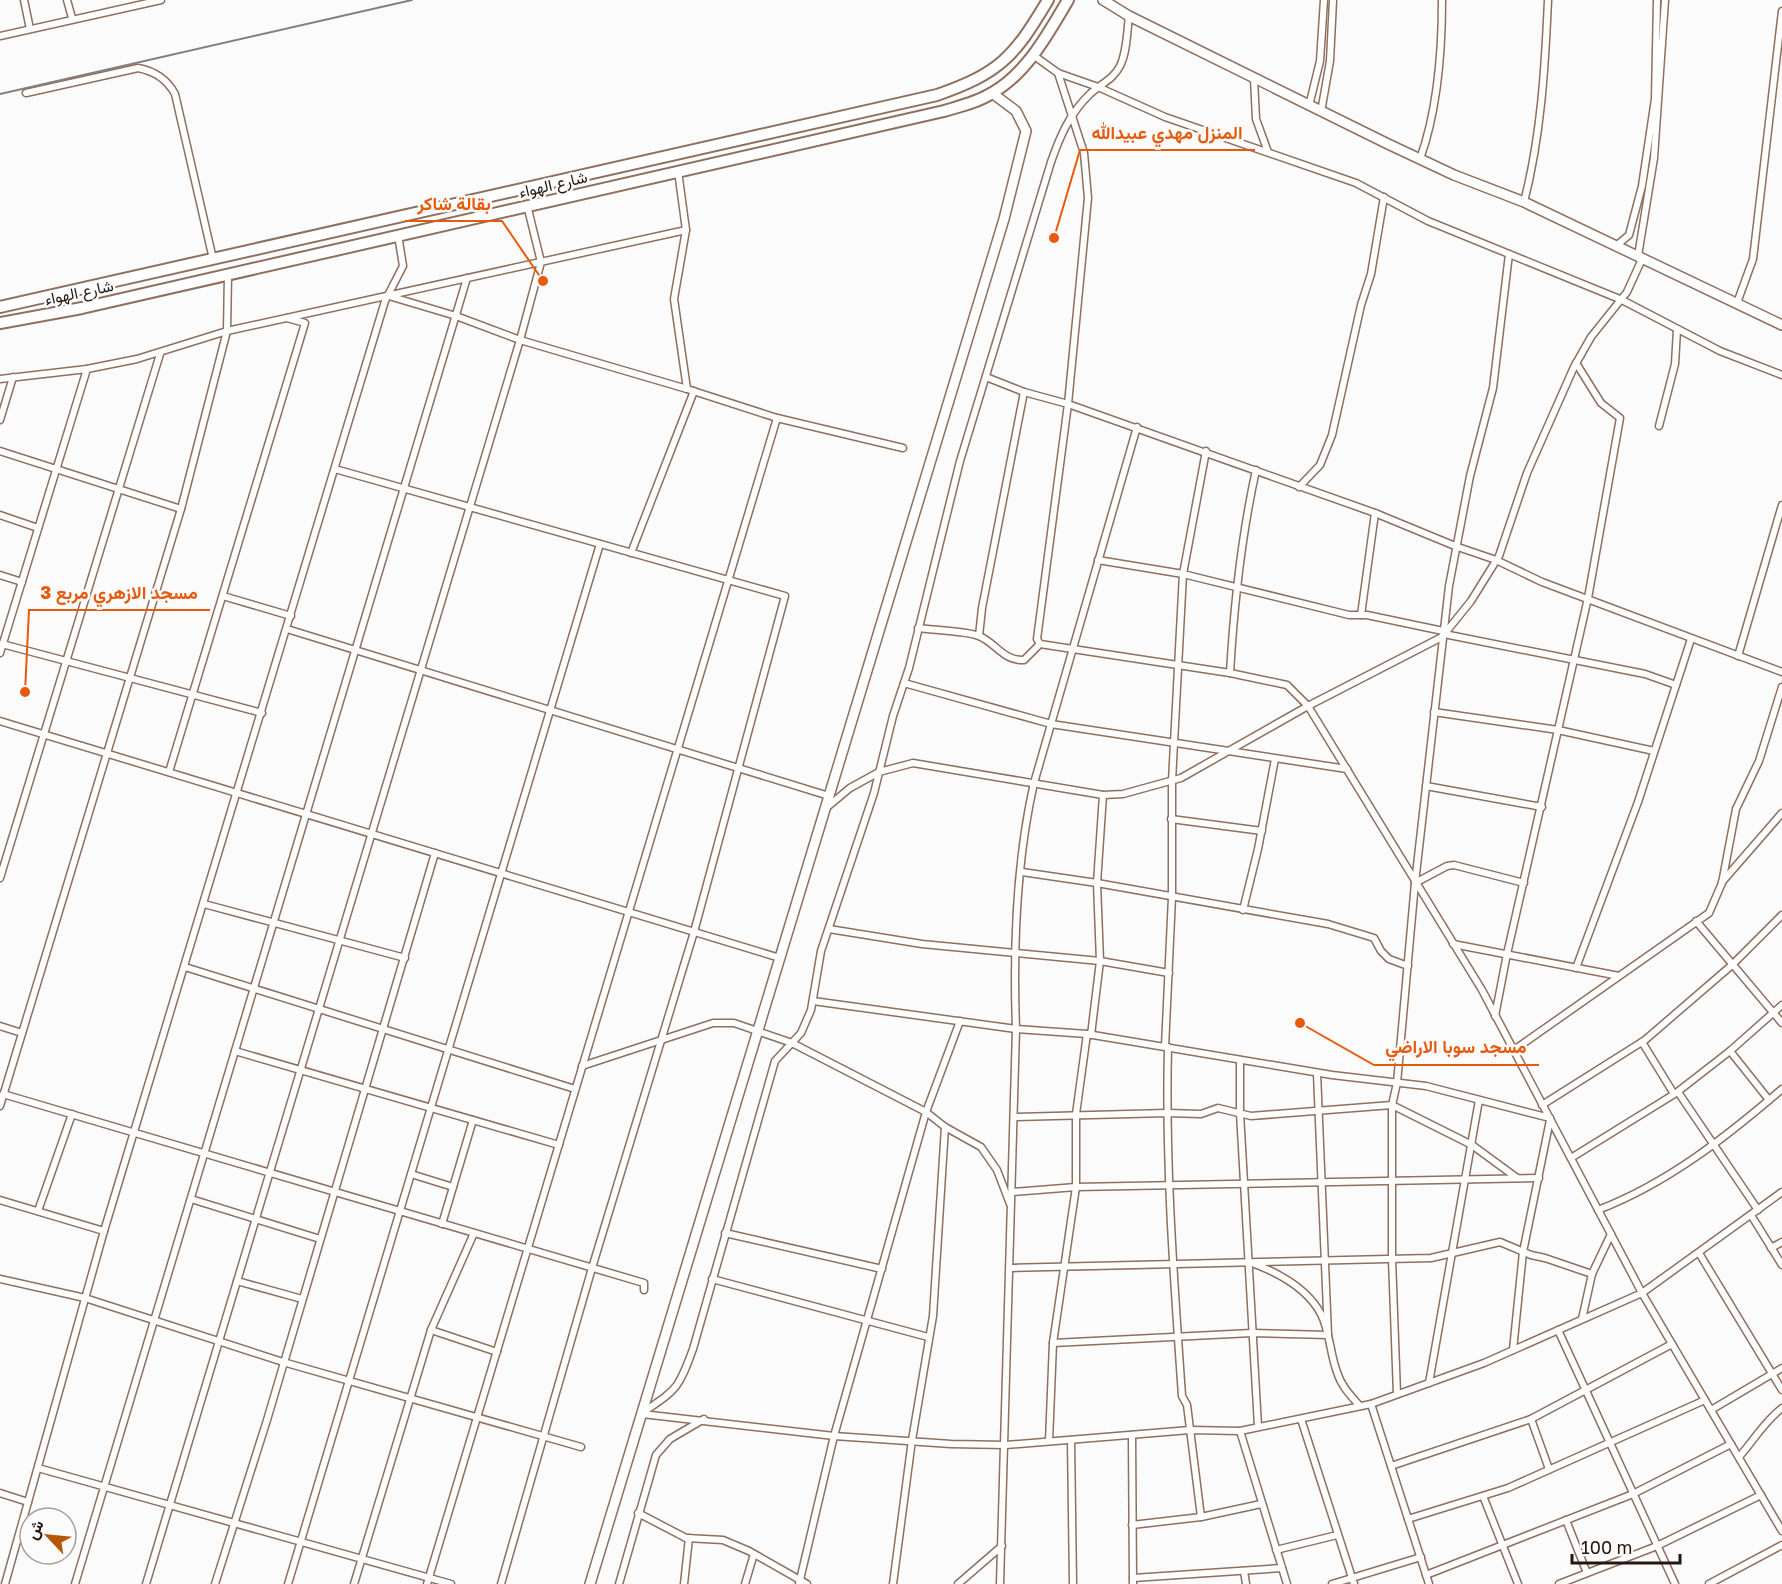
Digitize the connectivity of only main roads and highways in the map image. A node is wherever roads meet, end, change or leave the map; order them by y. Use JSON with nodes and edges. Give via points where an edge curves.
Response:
{"nodes":[{"id":1,"x":1048,"y":0,"type":"edge"},
{"id":2,"x":1068,"y":0,"type":"edge"},
{"id":3,"x":0,"y":307,"type":"edge"},
{"id":4,"x":0,"y":323,"type":"edge"}],
"edges":[{"from":1,"to":3,"type":"main road","name":"شارع الهواء","via":[[1014,51],[963,88]]},
{"from":2,"to":4,"type":"main road","name":"شارع الهواء","via":[[1020,71],[992,93],[944,111],[82,308]]}]}
